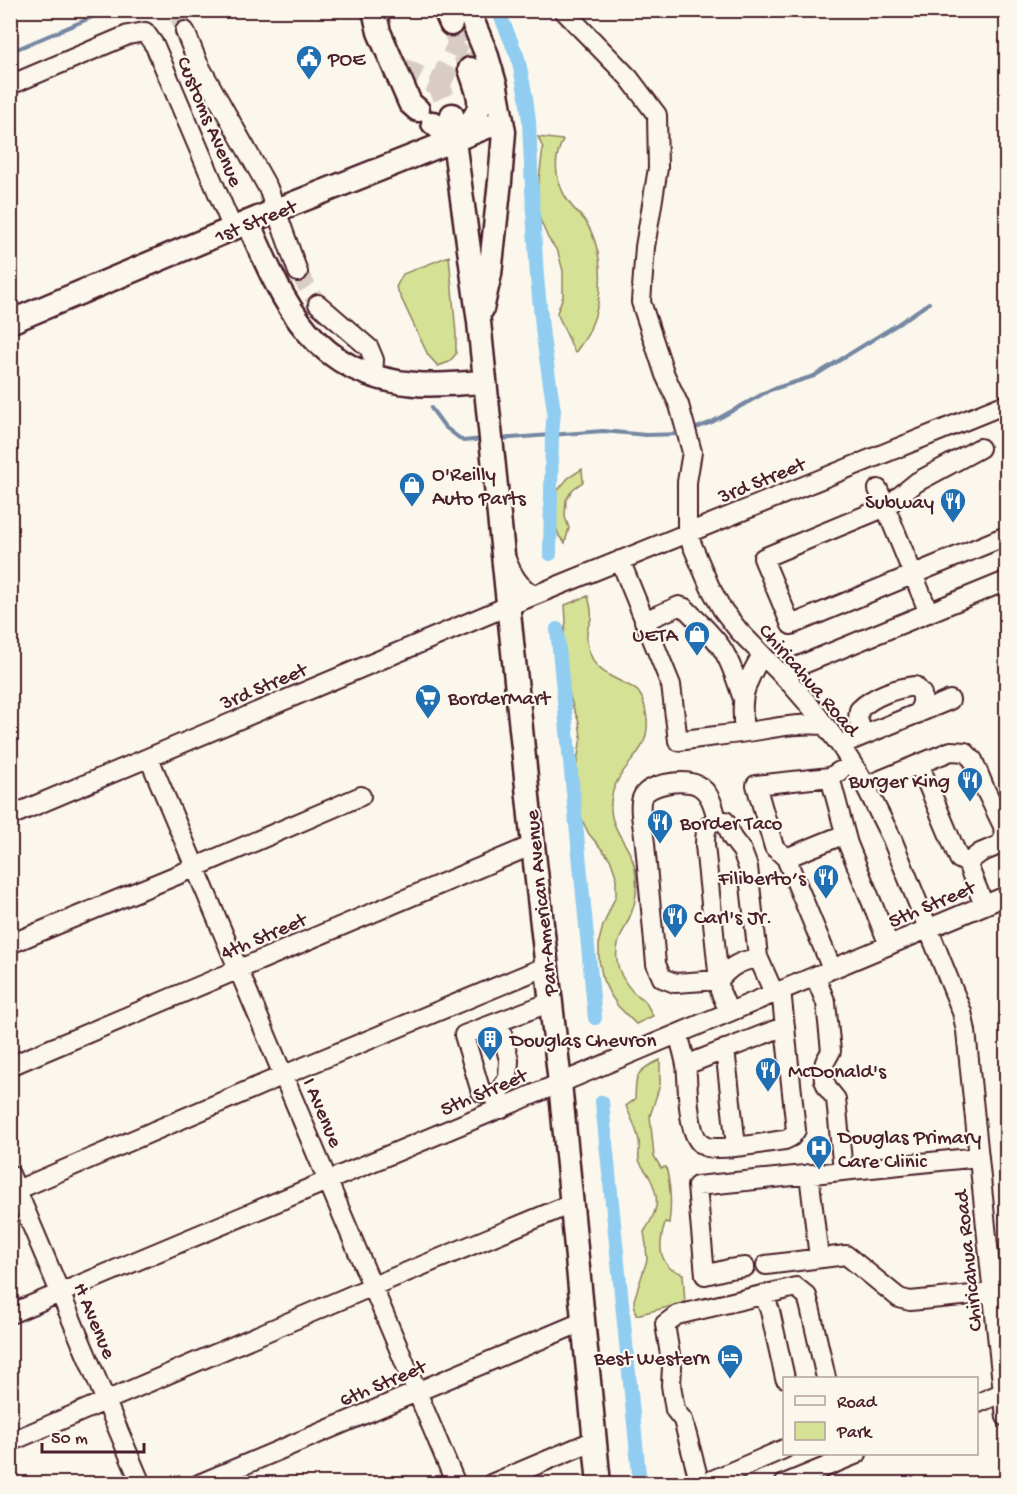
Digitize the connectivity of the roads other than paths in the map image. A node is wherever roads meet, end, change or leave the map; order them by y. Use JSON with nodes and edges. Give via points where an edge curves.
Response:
{"nodes":[{"id":1,"x":374,"y":10,"type":"edge"},
{"id":2,"x":563,"y":10,"type":"edge"},
{"id":3,"x":455,"y":15,"type":"edge"},
{"id":4,"x":185,"y":31,"type":"tunnel mouth"},
{"id":5,"x":470,"y":69,"type":"tunnel mouth"},
{"id":6,"x":10,"y":85,"type":"edge"},
{"id":7,"x":502,"y":121,"type":"junction"},
{"id":8,"x":454,"y":141,"type":"junction"},
{"id":9,"x":277,"y":210,"type":"junction"},
{"id":10,"x":240,"y":225,"type":"junction"},
{"id":11,"x":298,"y":272,"type":"tunnel mouth"},
{"id":12,"x":318,"y":304,"type":"tunnel mouth"},
{"id":13,"x":10,"y":322,"type":"edge"},
{"id":14,"x":478,"y":322,"type":"junction"},
{"id":15,"x":373,"y":376,"type":"junction"},
{"id":16,"x":484,"y":382,"type":"junction"},
{"id":17,"x":1006,"y":404,"type":"edge"},
{"id":18,"x":980,"y":448,"type":"dead end"},
{"id":19,"x":878,"y":489,"type":"dead end"},
{"id":20,"x":886,"y":507,"type":"junction"},
{"id":21,"x":687,"y":533,"type":"junction"},
{"id":22,"x":1006,"y":536,"type":"edge"},
{"id":23,"x":502,"y":548,"type":"junction"},
{"id":24,"x":620,"y":560,"type":"junction"},
{"id":25,"x":913,"y":574,"type":"junction"},
{"id":26,"x":1006,"y":581,"type":"edge"},
{"id":27,"x":533,"y":595,"type":"junction"},
{"id":28,"x":508,"y":606,"type":"junction"},
{"id":29,"x":928,"y":613,"type":"junction"},
{"id":30,"x":644,"y":621,"type":"junction"},
{"id":31,"x":762,"y":655,"type":"junction"},
{"id":32,"x":786,"y":679,"type":"junction"},
{"id":33,"x":743,"y":699,"type":"junction"},
{"id":34,"x":950,"y":700,"type":"dead end"},
{"id":35,"x":917,"y":714,"type":"junction"},
{"id":36,"x":825,"y":724,"type":"junction"},
{"id":37,"x":744,"y":732,"type":"junction"},
{"id":38,"x":847,"y":742,"type":"junction"},
{"id":39,"x":149,"y":758,"type":"junction"},
{"id":40,"x":919,"y":764,"type":"junction"},
{"id":41,"x":853,"y":765,"type":"junction"},
{"id":42,"x":830,"y":777,"type":"junction"},
{"id":43,"x":866,"y":786,"type":"junction"},
{"id":44,"x":361,"y":796,"type":"dead end"},
{"id":45,"x":10,"y":816,"type":"edge"},
{"id":46,"x":717,"y":820,"type":"junction"},
{"id":47,"x":845,"y":834,"type":"junction"},
{"id":48,"x":533,"y":845,"type":"junction"},
{"id":49,"x":786,"y":858,"type":"junction"},
{"id":50,"x":967,"y":863,"type":"junction"},
{"id":51,"x":195,"y":867,"type":"junction"},
{"id":52,"x":1006,"y":896,"type":"edge"},
{"id":53,"x":984,"y":905,"type":"junction"},
{"id":54,"x":928,"y":929,"type":"junction"},
{"id":55,"x":10,"y":944,"type":"edge"},
{"id":56,"x":889,"y":945,"type":"junction"},
{"id":57,"x":758,"y":957,"type":"junction"},
{"id":58,"x":547,"y":966,"type":"junction"},
{"id":59,"x":239,"y":969,"type":"junction"},
{"id":60,"x":824,"y":972,"type":"junction"},
{"id":61,"x":719,"y":980,"type":"junction"},
{"id":62,"x":778,"y":992,"type":"junction"},
{"id":63,"x":551,"y":1002,"type":"junction"},
{"id":64,"x":729,"y":1012,"type":"junction"},
{"id":65,"x":499,"y":1022,"type":"junction"},
{"id":66,"x":785,"y":1026,"type":"junction"},
{"id":67,"x":678,"y":1034,"type":"junction"},
{"id":68,"x":725,"y":1050,"type":"junction"},
{"id":69,"x":686,"y":1065,"type":"junction"},
{"id":70,"x":10,"y":1066,"type":"edge"},
{"id":71,"x":284,"y":1075,"type":"junction"},
{"id":72,"x":560,"y":1083,"type":"junction"},
{"id":73,"x":498,"y":1102,"type":"junction"},
{"id":74,"x":736,"y":1146,"type":"junction"},
{"id":75,"x":979,"y":1157,"type":"junction"},
{"id":76,"x":843,"y":1171,"type":"junction"},
{"id":77,"x":809,"y":1174,"type":"junction"},
{"id":78,"x":328,"y":1181,"type":"junction"},
{"id":79,"x":13,"y":1186,"type":"edge"},
{"id":80,"x":571,"y":1204,"type":"junction"},
{"id":81,"x":819,"y":1258,"type":"junction"},
{"id":82,"x":766,"y":1265,"type":"dead end"},
{"id":83,"x":745,"y":1267,"type":"dead end"},
{"id":84,"x":373,"y":1286,"type":"junction"},
{"id":85,"x":61,"y":1293,"type":"junction"},
{"id":86,"x":993,"y":1293,"type":"junction"},
{"id":87,"x":764,"y":1295,"type":"junction"},
{"id":88,"x":10,"y":1314,"type":"edge"},
{"id":89,"x":582,"y":1322,"type":"junction"},
{"id":90,"x":785,"y":1377,"type":"edge"},
{"id":91,"x":826,"y":1377,"type":"edge"},
{"id":92,"x":417,"y":1391,"type":"junction"},
{"id":93,"x":1005,"y":1392,"type":"edge"},
{"id":94,"x":106,"y":1402,"type":"junction"},
{"id":95,"x":978,"y":1403,"type":"edge"},
{"id":96,"x":1006,"y":1416,"type":"edge"},
{"id":97,"x":595,"y":1440,"type":"junction"},
{"id":98,"x":10,"y":1442,"type":"edge"},
{"id":99,"x":783,"y":1449,"type":"edge"},
{"id":100,"x":848,"y":1455,"type":"edge"},
{"id":101,"x":141,"y":1484,"type":"edge"},
{"id":102,"x":199,"y":1484,"type":"edge"},
{"id":103,"x":456,"y":1484,"type":"edge"},
{"id":104,"x":491,"y":1484,"type":"edge"},
{"id":105,"x":599,"y":1484,"type":"edge"},
{"id":106,"x":701,"y":1484,"type":"edge"},
{"id":107,"x":784,"y":1484,"type":"edge"}],
"edges":[{"from":1,"to":8,"type":"main road","name":"Pan-American Avenue","via":[[379,32],[410,103],[455,123]]},
{"from":2,"to":21,"type":"street","via":[[629,78],[657,115],[658,168],[641,302],[692,452],[687,482]]},
{"from":3,"to":7,"type":"main road","name":"Pan-American Avenue","via":[[486,53]]},
{"from":4,"to":9,"type":"street","via":[[198,63]]},
{"from":5,"to":8,"type":"main road","via":[[480,102],[478,114]]},
{"from":6,"to":10,"type":"street","name":"Customs Avenue","via":[[128,35],[145,32]]},
{"from":7,"to":8,"type":"main road","name":"1st Street"},
{"from":7,"to":14,"type":"main road","name":"Pan-American Avenue","via":[[500,181],[489,274]]},
{"from":8,"to":9,"type":"main road","name":"1st Street"},
{"from":8,"to":14,"type":"main road","name":"Pan-American Avenue"},
{"from":9,"to":10,"type":"main road","name":"1st Street"},
{"from":9,"to":11,"type":"street"},
{"from":10,"to":13,"type":"main road","name":"1st Street"},
{"from":10,"to":15,"type":"main road","via":[[286,304],[310,336],[341,361]]},
{"from":12,"to":15,"type":"street","via":[[369,348],[374,360]]},
{"from":14,"to":16,"type":"main road","name":"Pan-American Avenue"},
{"from":15,"to":16,"type":"main road","via":[[421,384]]},
{"from":16,"to":23,"type":"main road","name":"Pan-American Avenue"},
{"from":17,"to":21,"type":"street","name":"3rd Street"},
{"from":18,"to":20,"type":"street","via":[[917,482]]},
{"from":19,"to":20,"type":"street"},
{"from":20,"to":25,"type":"street"},
{"from":20,"to":25,"type":"street","via":[[763,558],[791,625]]},
{"from":21,"to":24,"type":"street","name":"3rd Street"},
{"from":21,"to":31,"type":"street","name":"Chiricahua Road","via":[[722,609]]},
{"from":22,"to":25,"type":"street"},
{"from":23,"to":27,"type":"street","via":[[517,581]]},
{"from":23,"to":28,"type":"main road","name":"Pan-American Avenue"},
{"from":24,"to":27,"type":"street","name":"3rd Street"},
{"from":24,"to":30,"type":"street"},
{"from":25,"to":29,"type":"street"},
{"from":26,"to":29,"type":"street"},
{"from":27,"to":28,"type":"street","name":"3rd Street"},
{"from":28,"to":39,"type":"street","name":"3rd Street"},
{"from":28,"to":48,"type":"main road","name":"Pan-American Avenue"},
{"from":29,"to":32,"type":"street","via":[[796,667]]},
{"from":30,"to":33,"type":"street","via":[[679,606],[685,608],[723,650]]},
{"from":30,"to":37,"type":"street","via":[[671,686],[678,741]]},
{"from":31,"to":32,"type":"street","name":"Chiricahua Road"},
{"from":31,"to":33,"type":"street"},
{"from":32,"to":36,"type":"street","name":"Chiricahua Road"},
{"from":33,"to":37,"type":"street"},
{"from":34,"to":35,"type":"street"},
{"from":35,"to":38,"type":"street"},
{"from":35,"to":38,"type":"street","via":[[922,694],[915,686],[903,687],[866,703],[859,710],[861,728]]},
{"from":36,"to":37,"type":"street","via":[[803,723]]},
{"from":36,"to":38,"type":"street","name":"Chiricahua Road"},
{"from":38,"to":41,"type":"street","name":"Chiricahua Road"},
{"from":39,"to":45,"type":"street","name":"3rd Street"},
{"from":39,"to":51,"type":"street","name":"I Avenue"},
{"from":40,"to":43,"type":"street"},
{"from":40,"to":50,"type":"street","via":[[959,859]]},
{"from":40,"to":50,"type":"street","via":[[951,751],[965,752],[973,760],[1004,838],[999,845]]},
{"from":41,"to":42,"type":"street"},
{"from":41,"to":43,"type":"street","name":"Chiricahua Road"},
{"from":42,"to":47,"type":"street"},
{"from":42,"to":49,"type":"street","via":[[756,785],[774,847]]},
{"from":43,"to":54,"type":"street","name":"Chiricahua Road"},
{"from":44,"to":51,"type":"street"},
{"from":46,"to":57,"type":"street","via":[[725,821],[748,867]]},
{"from":46,"to":61,"type":"street","via":[[709,824],[705,845]]},
{"from":46,"to":61,"type":"street","via":[[713,804],[697,784],[665,784],[650,788],[642,798],[656,964],[662,978],[675,983]]},
{"from":47,"to":49,"type":"street"},
{"from":47,"to":56,"type":"street"},
{"from":48,"to":58,"type":"main road","name":"Pan-American Avenue"},
{"from":48,"to":59,"type":"street","name":"4th Street"},
{"from":49,"to":60,"type":"street"},
{"from":50,"to":53,"type":"street"},
{"from":51,"to":55,"type":"street"},
{"from":51,"to":59,"type":"street","name":"I Avenue"},
{"from":52,"to":53,"type":"street","name":"5th Street"},
{"from":53,"to":54,"type":"street","name":"5th Street"},
{"from":54,"to":56,"type":"street","name":"5th Street"},
{"from":54,"to":75,"type":"street","name":"Chiricahua Road","via":[[962,1012]]},
{"from":56,"to":60,"type":"street","name":"5th Street"},
{"from":57,"to":61,"type":"street","via":[[736,964]]},
{"from":57,"to":62,"type":"street"},
{"from":58,"to":63,"type":"main road","name":"Pan-American Avenue"},
{"from":58,"to":71,"type":"street"},
{"from":59,"to":70,"type":"street","name":"4th Street"},
{"from":59,"to":71,"type":"street","name":"I Avenue"},
{"from":60,"to":62,"type":"street","name":"5th Street"},
{"from":60,"to":76,"type":"street","via":[[831,1051],[823,1071],[828,1089],[836,1099]]},
{"from":61,"to":64,"type":"street"},
{"from":62,"to":64,"type":"street","name":"5th Street"},
{"from":62,"to":66,"type":"street"},
{"from":63,"to":65,"type":"street"},
{"from":63,"to":72,"type":"main road","name":"Pan-American Avenue"},
{"from":64,"to":67,"type":"street","name":"5th Street"},
{"from":65,"to":73,"type":"street","via":[[509,1060],[508,1078]]},
{"from":65,"to":73,"type":"street","via":[[464,1035],[481,1092]]},
{"from":66,"to":68,"type":"street"},
{"from":66,"to":74,"type":"street","via":[[796,1130],[785,1140]]},
{"from":67,"to":69,"type":"street"},
{"from":67,"to":72,"type":"street","name":"5th Street"},
{"from":68,"to":69,"type":"street"},
{"from":68,"to":74,"type":"street"},
{"from":69,"to":74,"type":"street","via":[[692,1126],[699,1142],[706,1147]]},
{"from":71,"to":78,"type":"street","name":"I Avenue"},
{"from":71,"to":79,"type":"street"},
{"from":72,"to":73,"type":"street","name":"5th Street"},
{"from":72,"to":80,"type":"main road","name":"Pan-American Avenue"},
{"from":73,"to":78,"type":"street","name":"5th Street"},
{"from":75,"to":76,"type":"street"},
{"from":75,"to":86,"type":"street","name":"Chiricahua Road"},
{"from":76,"to":77,"type":"street"},
{"from":77,"to":81,"type":"street"},
{"from":77,"to":83,"type":"street","via":[[697,1186],[705,1275]]},
{"from":78,"to":84,"type":"street","name":"I Avenue"},
{"from":78,"to":85,"type":"street","name":"5th Street"},
{"from":79,"to":85,"type":"street","name":"H Avenue"},
{"from":80,"to":84,"type":"street"},
{"from":80,"to":89,"type":"main road","name":"Pan-American Avenue"},
{"from":81,"to":82,"type":"street"},
{"from":81,"to":86,"type":"street","via":[[846,1255],[899,1298],[910,1301]]},
{"from":84,"to":92,"type":"street","name":"I Avenue"},
{"from":84,"to":94,"type":"street"},
{"from":85,"to":88,"type":"street","name":"5th Street"},
{"from":85,"to":94,"type":"street","name":"H Avenue"},
{"from":86,"to":93,"type":"street","name":"Chiricahua Road"},
{"from":87,"to":90,"type":"street"},
{"from":87,"to":91,"type":"street","via":[[796,1287],[807,1296]]},
{"from":87,"to":106,"type":"street","via":[[677,1315],[665,1324],[675,1410],[683,1420]]},
{"from":89,"to":92,"type":"street","name":"6th Street"},
{"from":89,"to":97,"type":"main road","name":"Pan-American Avenue"},
{"from":92,"to":102,"type":"street","name":"6th Street"},
{"from":92,"to":103,"type":"street","name":"I Avenue"},
{"from":93,"to":95,"type":"street"},
{"from":93,"to":96,"type":"street","name":"Chiricahua Road"},
{"from":94,"to":98,"type":"street"},
{"from":94,"to":101,"type":"street","name":"H Avenue"},
{"from":97,"to":104,"type":"street"},
{"from":97,"to":105,"type":"main road","name":"Pan-American Avenue"},
{"from":99,"to":106,"type":"street"},
{"from":100,"to":107,"type":"street"}]}
